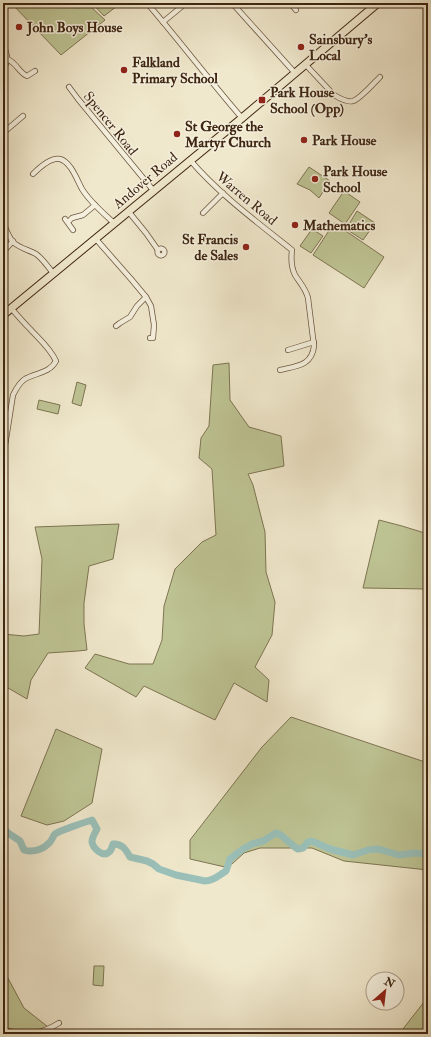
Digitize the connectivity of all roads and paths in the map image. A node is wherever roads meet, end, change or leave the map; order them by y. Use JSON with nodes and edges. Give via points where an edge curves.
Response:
{"nodes":[{"id":1,"x":147,"y":3,"type":"edge"},
{"id":2,"x":186,"y":3,"type":"edge"},
{"id":3,"x":232,"y":3,"type":"edge"},
{"id":4,"x":378,"y":3,"type":"edge"},
{"id":5,"x":163,"y":22,"type":"junction"},
{"id":6,"x":3,"y":46,"type":"edge"},
{"id":7,"x":7,"y":60,"type":"junction"},
{"id":8,"x":305,"y":64,"type":"junction"},
{"id":9,"x":3,"y":69,"type":"edge"},
{"id":10,"x":35,"y":71,"type":"dead end"},
{"id":11,"x":295,"y":73,"type":"junction"},
{"id":12,"x":380,"y":78,"type":"dead end"},
{"id":13,"x":69,"y":87,"type":"dead end"},
{"id":14,"x":23,"y":116,"type":"dead end"},
{"id":15,"x":242,"y":118,"type":"junction"},
{"id":16,"x":3,"y":133,"type":"edge"},
{"id":17,"x":60,"y":153,"type":"dead end"},
{"id":18,"x":60,"y":159,"type":"junction"},
{"id":19,"x":190,"y":160,"type":"junction"},
{"id":20,"x":33,"y":174,"type":"dead end"},
{"id":21,"x":153,"y":190,"type":"junction"},
{"id":22,"x":223,"y":193,"type":"junction"},
{"id":23,"x":95,"y":204,"type":"junction"},
{"id":24,"x":128,"y":211,"type":"junction"},
{"id":25,"x":203,"y":213,"type":"dead end"},
{"id":26,"x":3,"y":222,"type":"edge"},
{"id":27,"x":114,"y":223,"type":"junction"},
{"id":28,"x":73,"y":230,"type":"dead end"},
{"id":29,"x":95,"y":238,"type":"junction"},
{"id":30,"x":13,"y":241,"type":"junction"},
{"id":31,"x":158,"y":250,"type":"dead end"},
{"id":32,"x":3,"y":252,"type":"edge"},
{"id":33,"x":53,"y":273,"type":"junction"},
{"id":34,"x":146,"y":297,"type":"junction"},
{"id":35,"x":11,"y":308,"type":"junction"},
{"id":36,"x":3,"y":314,"type":"edge"},
{"id":37,"x":116,"y":326,"type":"dead end"},
{"id":38,"x":150,"y":338,"type":"dead end"},
{"id":39,"x":314,"y":342,"type":"junction"},
{"id":40,"x":288,"y":350,"type":"dead end"},
{"id":41,"x":280,"y":370,"type":"dead end"},
{"id":42,"x":3,"y":458,"type":"edge"},
{"id":43,"x":59,"y":1023,"type":"dead end"},
{"id":44,"x":3,"y":1030,"type":"edge"}],
"edges":[{"from":1,"to":5,"type":"street"},
{"from":2,"to":5,"type":"street"},
{"from":3,"to":11,"type":"street"},
{"from":4,"to":8,"type":"main road","name":"Andover Road"},
{"from":5,"to":15,"type":"street"},
{"from":6,"to":7,"type":"street"},
{"from":7,"to":9,"type":"street"},
{"from":7,"to":10,"type":"street","via":[[13,62],[23,75],[27,76]]},
{"from":8,"to":11,"type":"main road","name":"Andover Road"},
{"from":8,"to":12,"type":"street","via":[[334,95],[348,101],[358,98]]},
{"from":11,"to":15,"type":"main road","name":"Andover Road"},
{"from":13,"to":21,"type":"street","name":"Spencer Road"},
{"from":14,"to":16,"type":"street"},
{"from":15,"to":19,"type":"main road","name":"Andover Road"},
{"from":17,"to":18,"type":"street"},
{"from":18,"to":20,"type":"street","via":[[47,162]]},
{"from":18,"to":23,"type":"street","via":[[67,163],[81,188]]},
{"from":19,"to":21,"type":"main road","name":"Andover Road"},
{"from":19,"to":22,"type":"street","name":"Warren Road"},
{"from":21,"to":24,"type":"main road","name":"Andover Road"},
{"from":22,"to":25,"type":"street"},
{"from":22,"to":39,"type":"street","name":"Warren Road","via":[[292,250],[293,271],[306,291]]},
{"from":23,"to":27,"type":"street"},
{"from":23,"to":28,"type":"street","via":[[83,215],[67,221]]},
{"from":24,"to":27,"type":"main road","name":"Andover Road"},
{"from":24,"to":31,"type":"street"},
{"from":26,"to":30,"type":"street"},
{"from":27,"to":29,"type":"main road","name":"Andover Road"},
{"from":29,"to":33,"type":"main road","name":"Andover Road"},
{"from":29,"to":34,"type":"street"},
{"from":30,"to":32,"type":"street"},
{"from":30,"to":33,"type":"street","via":[[35,254]]},
{"from":33,"to":35,"type":"main road","name":"Andover Road"},
{"from":34,"to":37,"type":"street","via":[[130,317]]},
{"from":34,"to":38,"type":"street","via":[[151,306],[154,325],[153,338]]},
{"from":35,"to":36,"type":"main road","name":"Andover Road"},
{"from":35,"to":42,"type":"street","via":[[45,344],[56,361],[50,368],[26,379],[13,395]]},
{"from":39,"to":40,"type":"street"},
{"from":39,"to":41,"type":"street","via":[[314,353],[311,358]]},
{"from":43,"to":44,"type":"street","via":[[48,1030],[35,1033],[23,1034]]}]}
